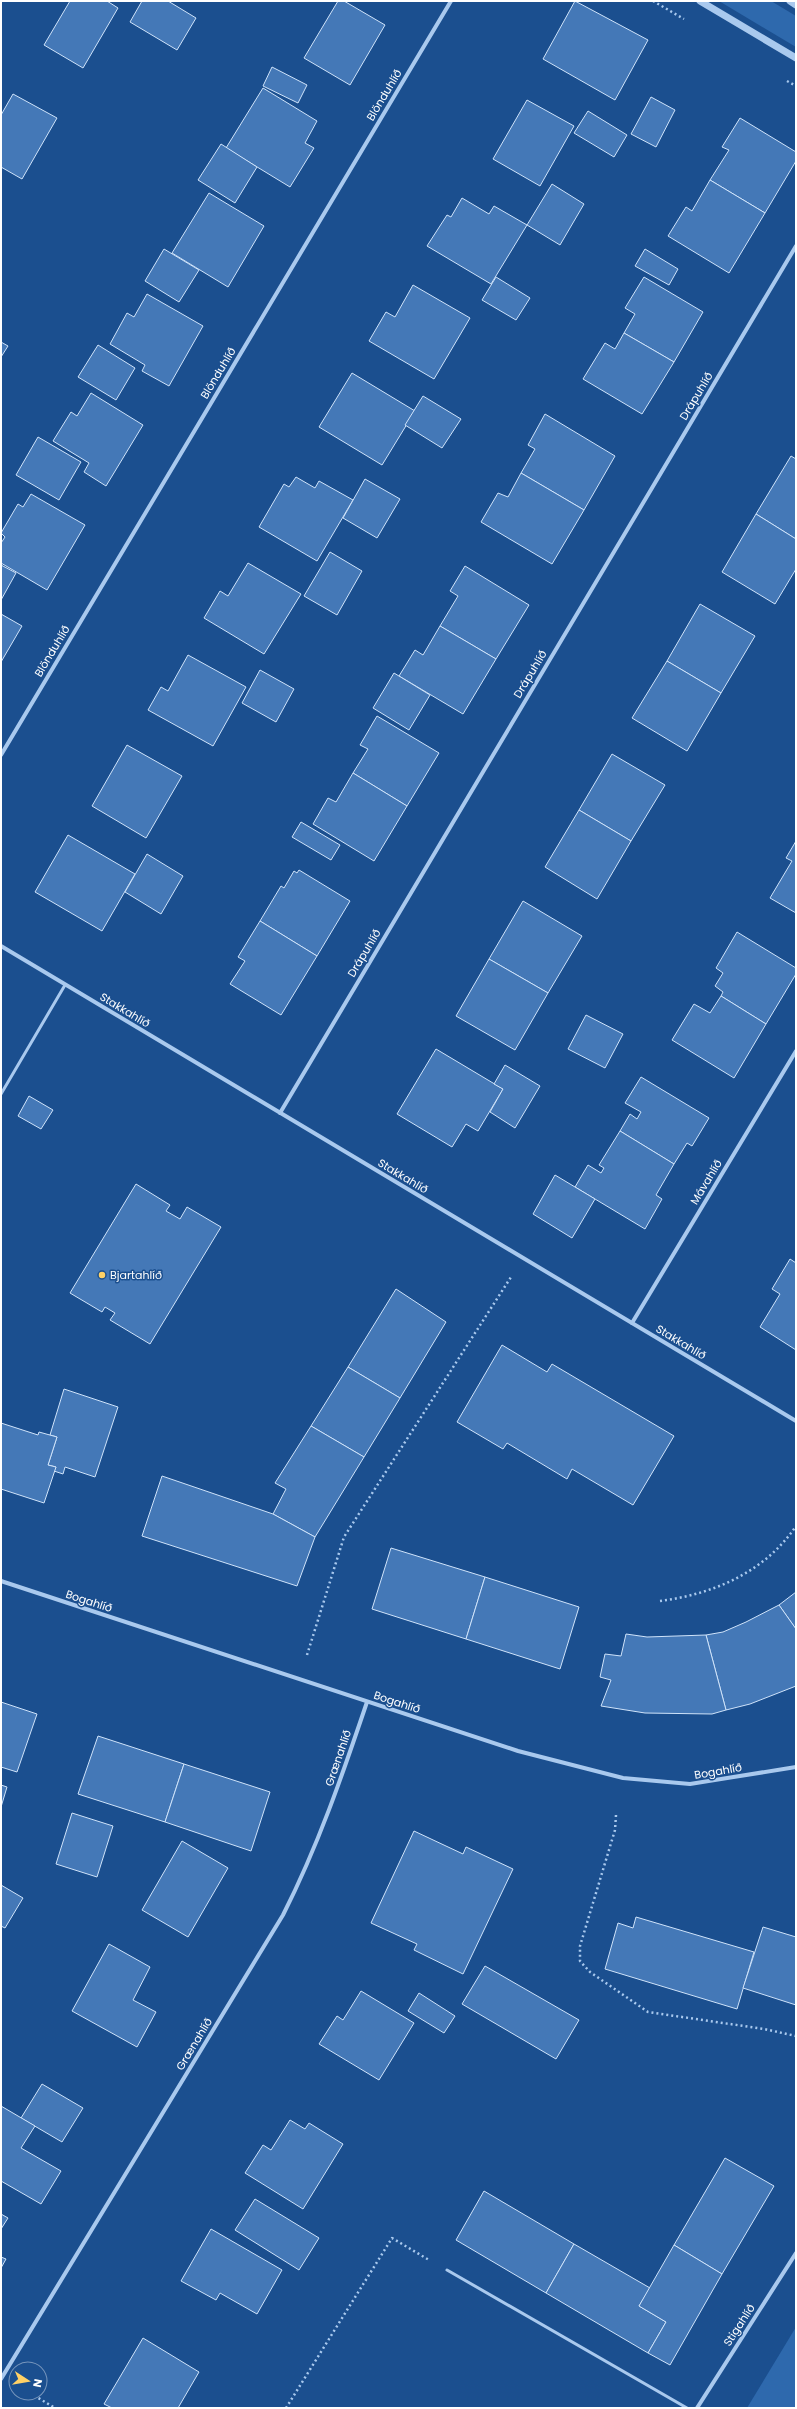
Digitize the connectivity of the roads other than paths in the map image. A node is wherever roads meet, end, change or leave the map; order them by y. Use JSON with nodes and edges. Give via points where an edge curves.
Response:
{"nodes":[{"id":1,"x":450,"y":1,"type":"edge"},
{"id":2,"x":700,"y":1,"type":"edge"},
{"id":3,"x":790,"y":1,"type":"edge"},
{"id":4,"x":796,"y":5,"type":"edge"},
{"id":5,"x":796,"y":58,"type":"edge"},
{"id":6,"x":796,"y":246,"type":"edge"},
{"id":7,"x":1,"y":755,"type":"edge"},
{"id":8,"x":1,"y":946,"type":"edge"},
{"id":9,"x":65,"y":985,"type":"junction"},
{"id":10,"x":796,"y":1051,"type":"edge"},
{"id":11,"x":1,"y":1094,"type":"edge"},
{"id":12,"x":280,"y":1113,"type":"junction"},
{"id":13,"x":632,"y":1323,"type":"junction"},
{"id":14,"x":796,"y":1421,"type":"edge"},
{"id":15,"x":1,"y":1581,"type":"edge"},
{"id":16,"x":367,"y":1702,"type":"junction"},
{"id":17,"x":796,"y":1766,"type":"edge"},
{"id":18,"x":796,"y":2253,"type":"edge"},
{"id":19,"x":447,"y":2270,"type":"road end"},
{"id":20,"x":1,"y":2377,"type":"edge"},
{"id":21,"x":687,"y":2408,"type":"edge"},
{"id":22,"x":697,"y":2408,"type":"edge"}],
"edges":[{"from":1,"to":7,"type":"street","name":"Blönduhlíð"},
{"from":2,"to":5,"type":"street"},
{"from":3,"to":4,"type":"street"},
{"from":6,"to":12,"type":"street","name":"Drápuhlíð"},
{"from":8,"to":9,"type":"street","name":"Stakkahlíð"},
{"from":9,"to":11,"type":"lane"},
{"from":9,"to":12,"type":"street","name":"Stakkahlíð"},
{"from":10,"to":13,"type":"street","name":"Mávahlíð"},
{"from":12,"to":13,"type":"street","name":"Stakkahlíð"},
{"from":13,"to":14,"type":"street","name":"Stakkahlíð"},
{"from":15,"to":16,"type":"street","name":"Bogahlíð"},
{"from":16,"to":17,"type":"street","name":"Bogahlíð","via":[[518,1751],[622,1778],[690,1784]]},
{"from":16,"to":20,"type":"street","name":"Grænahlíð","via":[[329,1813],[308,1866],[283,1915]]},
{"from":18,"to":22,"type":"street","name":"Stigahlíð"},
{"from":19,"to":21,"type":"lane"}]}
